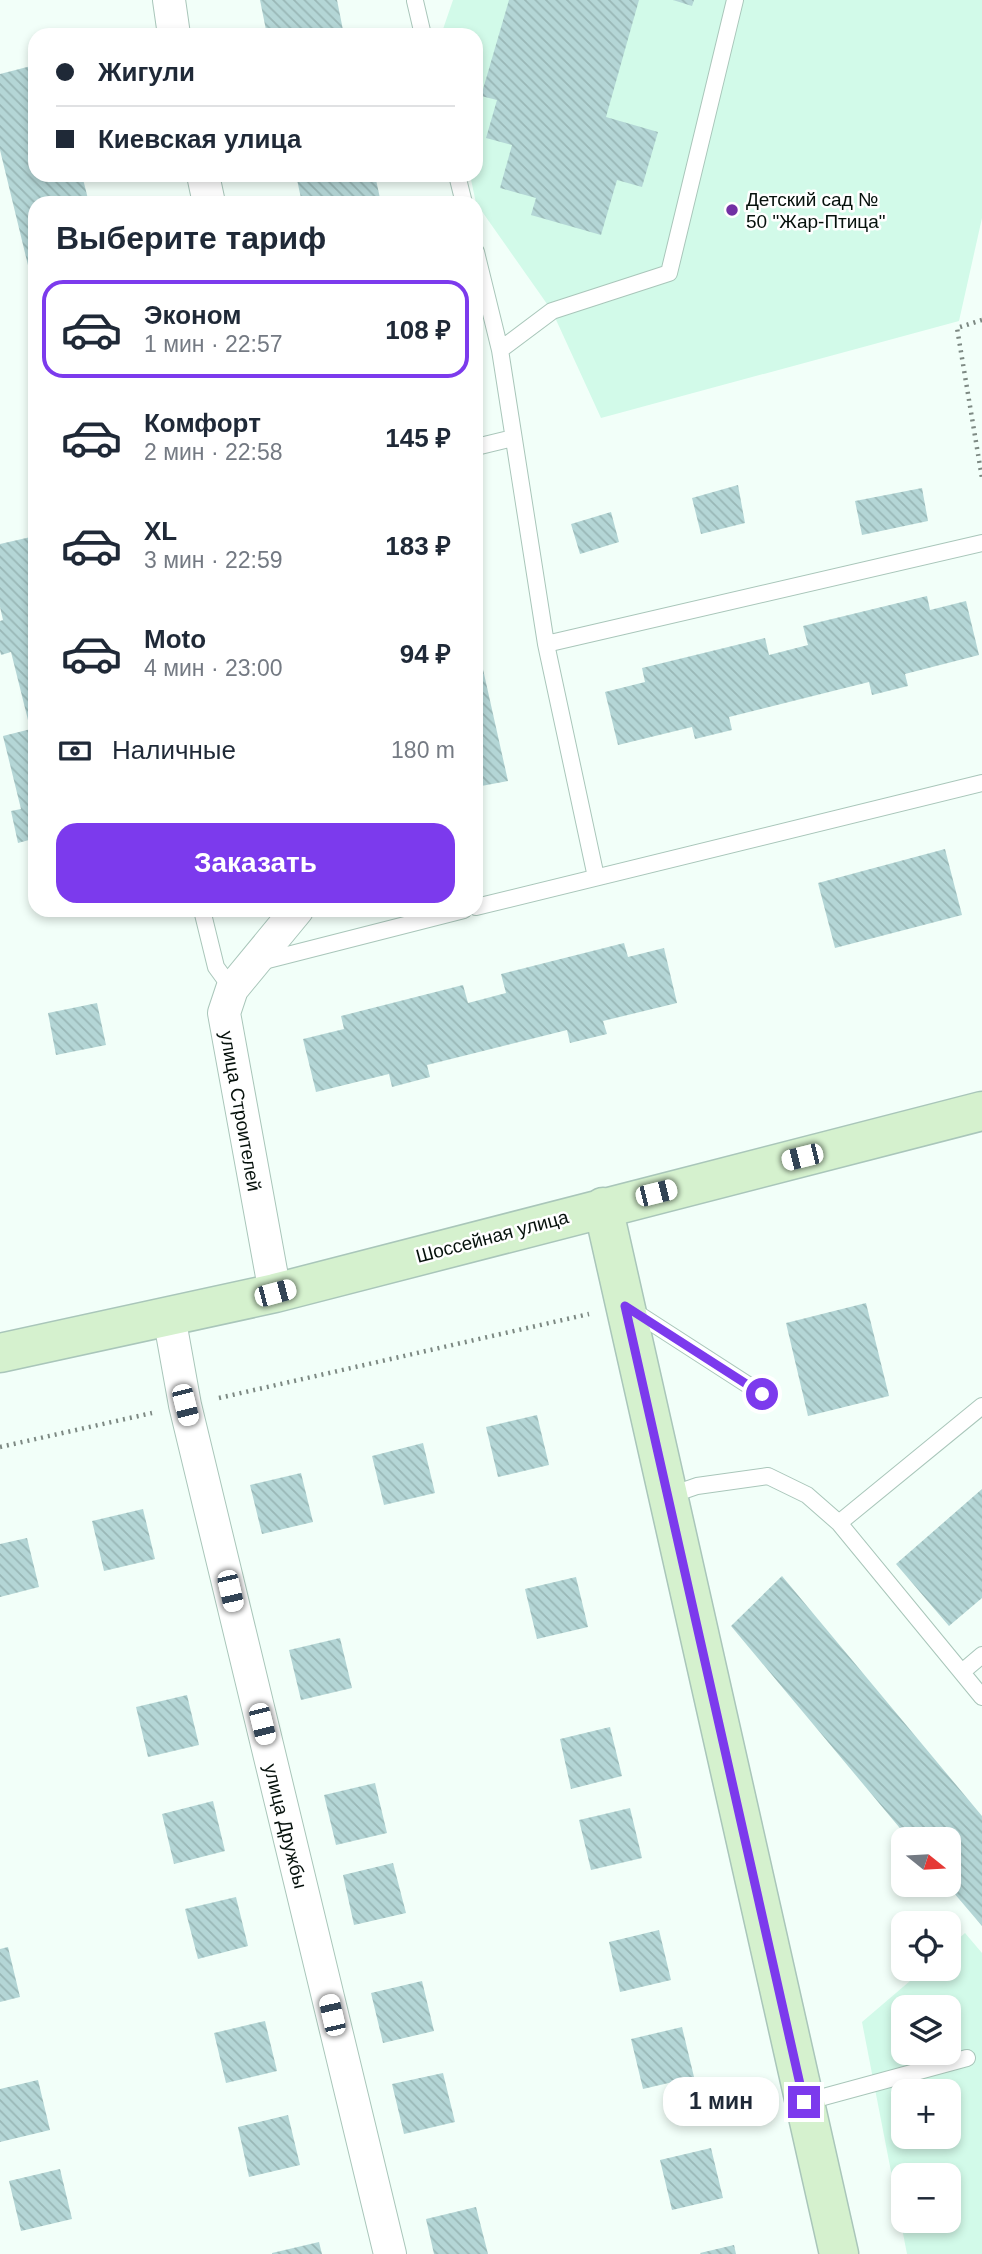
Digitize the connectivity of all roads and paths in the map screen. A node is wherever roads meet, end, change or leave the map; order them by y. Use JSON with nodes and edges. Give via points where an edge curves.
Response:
{"nodes":[{"id":1,"x":169,"y":0,"type":"edge"},
{"id":2,"x":735,"y":0,"type":"edge"},
{"id":3,"x":415,"y":1,"type":"edge"},
{"id":4,"x":173,"y":28,"type":"edge"},
{"id":5,"x":421,"y":28,"type":"edge"},
{"id":6,"x":483,"y":281,"type":"edge"},
{"id":7,"x":982,"y":320,"type":"edge"},
{"id":8,"x":500,"y":350,"type":"junction"},
{"id":9,"x":513,"y":438,"type":"junction"},
{"id":10,"x":483,"y":445,"type":"edge"},
{"id":11,"x":982,"y":478,"type":"edge"},
{"id":12,"x":982,"y":543,"type":"edge"},
{"id":13,"x":546,"y":644,"type":"junction"},
{"id":14,"x":982,"y":783,"type":"edge"},
{"id":15,"x":596,"y":877,"type":"junction"},
{"id":16,"x":483,"y":905,"type":"edge"},
{"id":17,"x":204,"y":917,"type":"edge"},
{"id":18,"x":292,"y":917,"type":"edge"},
{"id":19,"x":437,"y":917,"type":"edge"},
{"id":20,"x":256,"y":963,"type":"junction"},
{"id":21,"x":232,"y":989,"type":"junction"},
{"id":22,"x":982,"y":1111,"type":"edge"},
{"id":23,"x":603,"y":1206,"type":"junction"},
{"id":24,"x":275,"y":1293,"type":"junction"},
{"id":25,"x":608,"y":1310,"type":"junction"},
{"id":26,"x":169,"y":1316,"type":"junction"},
{"id":27,"x":0,"y":1353,"type":"edge"},
{"id":28,"x":762,"y":1394,"type":"dead end"},
{"id":29,"x":185,"y":1405,"type":"junction"},
{"id":30,"x":982,"y":1406,"type":"edge"},
{"id":31,"x":0,"y":1447,"type":"edge"},
{"id":32,"x":668,"y":1496,"type":"junction"},
{"id":33,"x":839,"y":1523,"type":"junction"},
{"id":34,"x":982,"y":1655,"type":"edge"},
{"id":35,"x":962,"y":1672,"type":"junction"},
{"id":36,"x":982,"y":1697,"type":"edge"},
{"id":37,"x":967,"y":2058,"type":"dead end"},
{"id":38,"x":804,"y":2102,"type":"junction"},
{"id":39,"x":390,"y":2254,"type":"edge"},
{"id":40,"x":839,"y":2254,"type":"edge"}],
"edges":[{"from":1,"to":4,"type":"street"},
{"from":2,"to":8,"type":"lane","via":[[668,273],[552,311]]},
{"from":3,"to":5,"type":"lane"},
{"from":6,"to":8,"type":"lane"},
{"from":7,"to":11,"type":"path","via":[[957,328]]},
{"from":8,"to":9,"type":"lane"},
{"from":9,"to":10,"type":"lane"},
{"from":9,"to":13,"type":"lane"},
{"from":12,"to":13,"type":"lane"},
{"from":13,"to":15,"type":"lane"},
{"from":14,"to":15,"type":"lane"},
{"from":15,"to":16,"type":"lane"},
{"from":17,"to":21,"type":"lane","via":[[216,967]]},
{"from":18,"to":20,"type":"street"},
{"from":19,"to":20,"type":"lane"},
{"from":20,"to":21,"type":"street"},
{"from":21,"to":24,"type":"street","name":"улица Строителей","via":[[224,1013]]},
{"from":22,"to":23,"type":"main road","name":"Шоссейная улица"},
{"from":23,"to":24,"type":"main road","name":"Шоссейная улица"},
{"from":23,"to":25,"type":"main road"},
{"from":24,"to":26,"type":"main road","name":"Шоссейная улица"},
{"from":25,"to":28,"type":"lane"},
{"from":25,"to":29,"type":"path"},
{"from":25,"to":32,"type":"main road"},
{"from":26,"to":27,"type":"main road","name":"Шоссейная улица"},
{"from":26,"to":29,"type":"street","name":"улица Дружбы"},
{"from":29,"to":31,"type":"path"},
{"from":29,"to":39,"type":"street","name":"улица Дружбы"},
{"from":30,"to":33,"type":"lane"},
{"from":32,"to":33,"type":"lane","via":[[697,1486],[768,1476],[807,1495]]},
{"from":32,"to":38,"type":"main road"},
{"from":33,"to":35,"type":"lane"},
{"from":34,"to":35,"type":"lane"},
{"from":35,"to":36,"type":"lane"},
{"from":37,"to":38,"type":"lane"},
{"from":38,"to":40,"type":"main road"}]}
